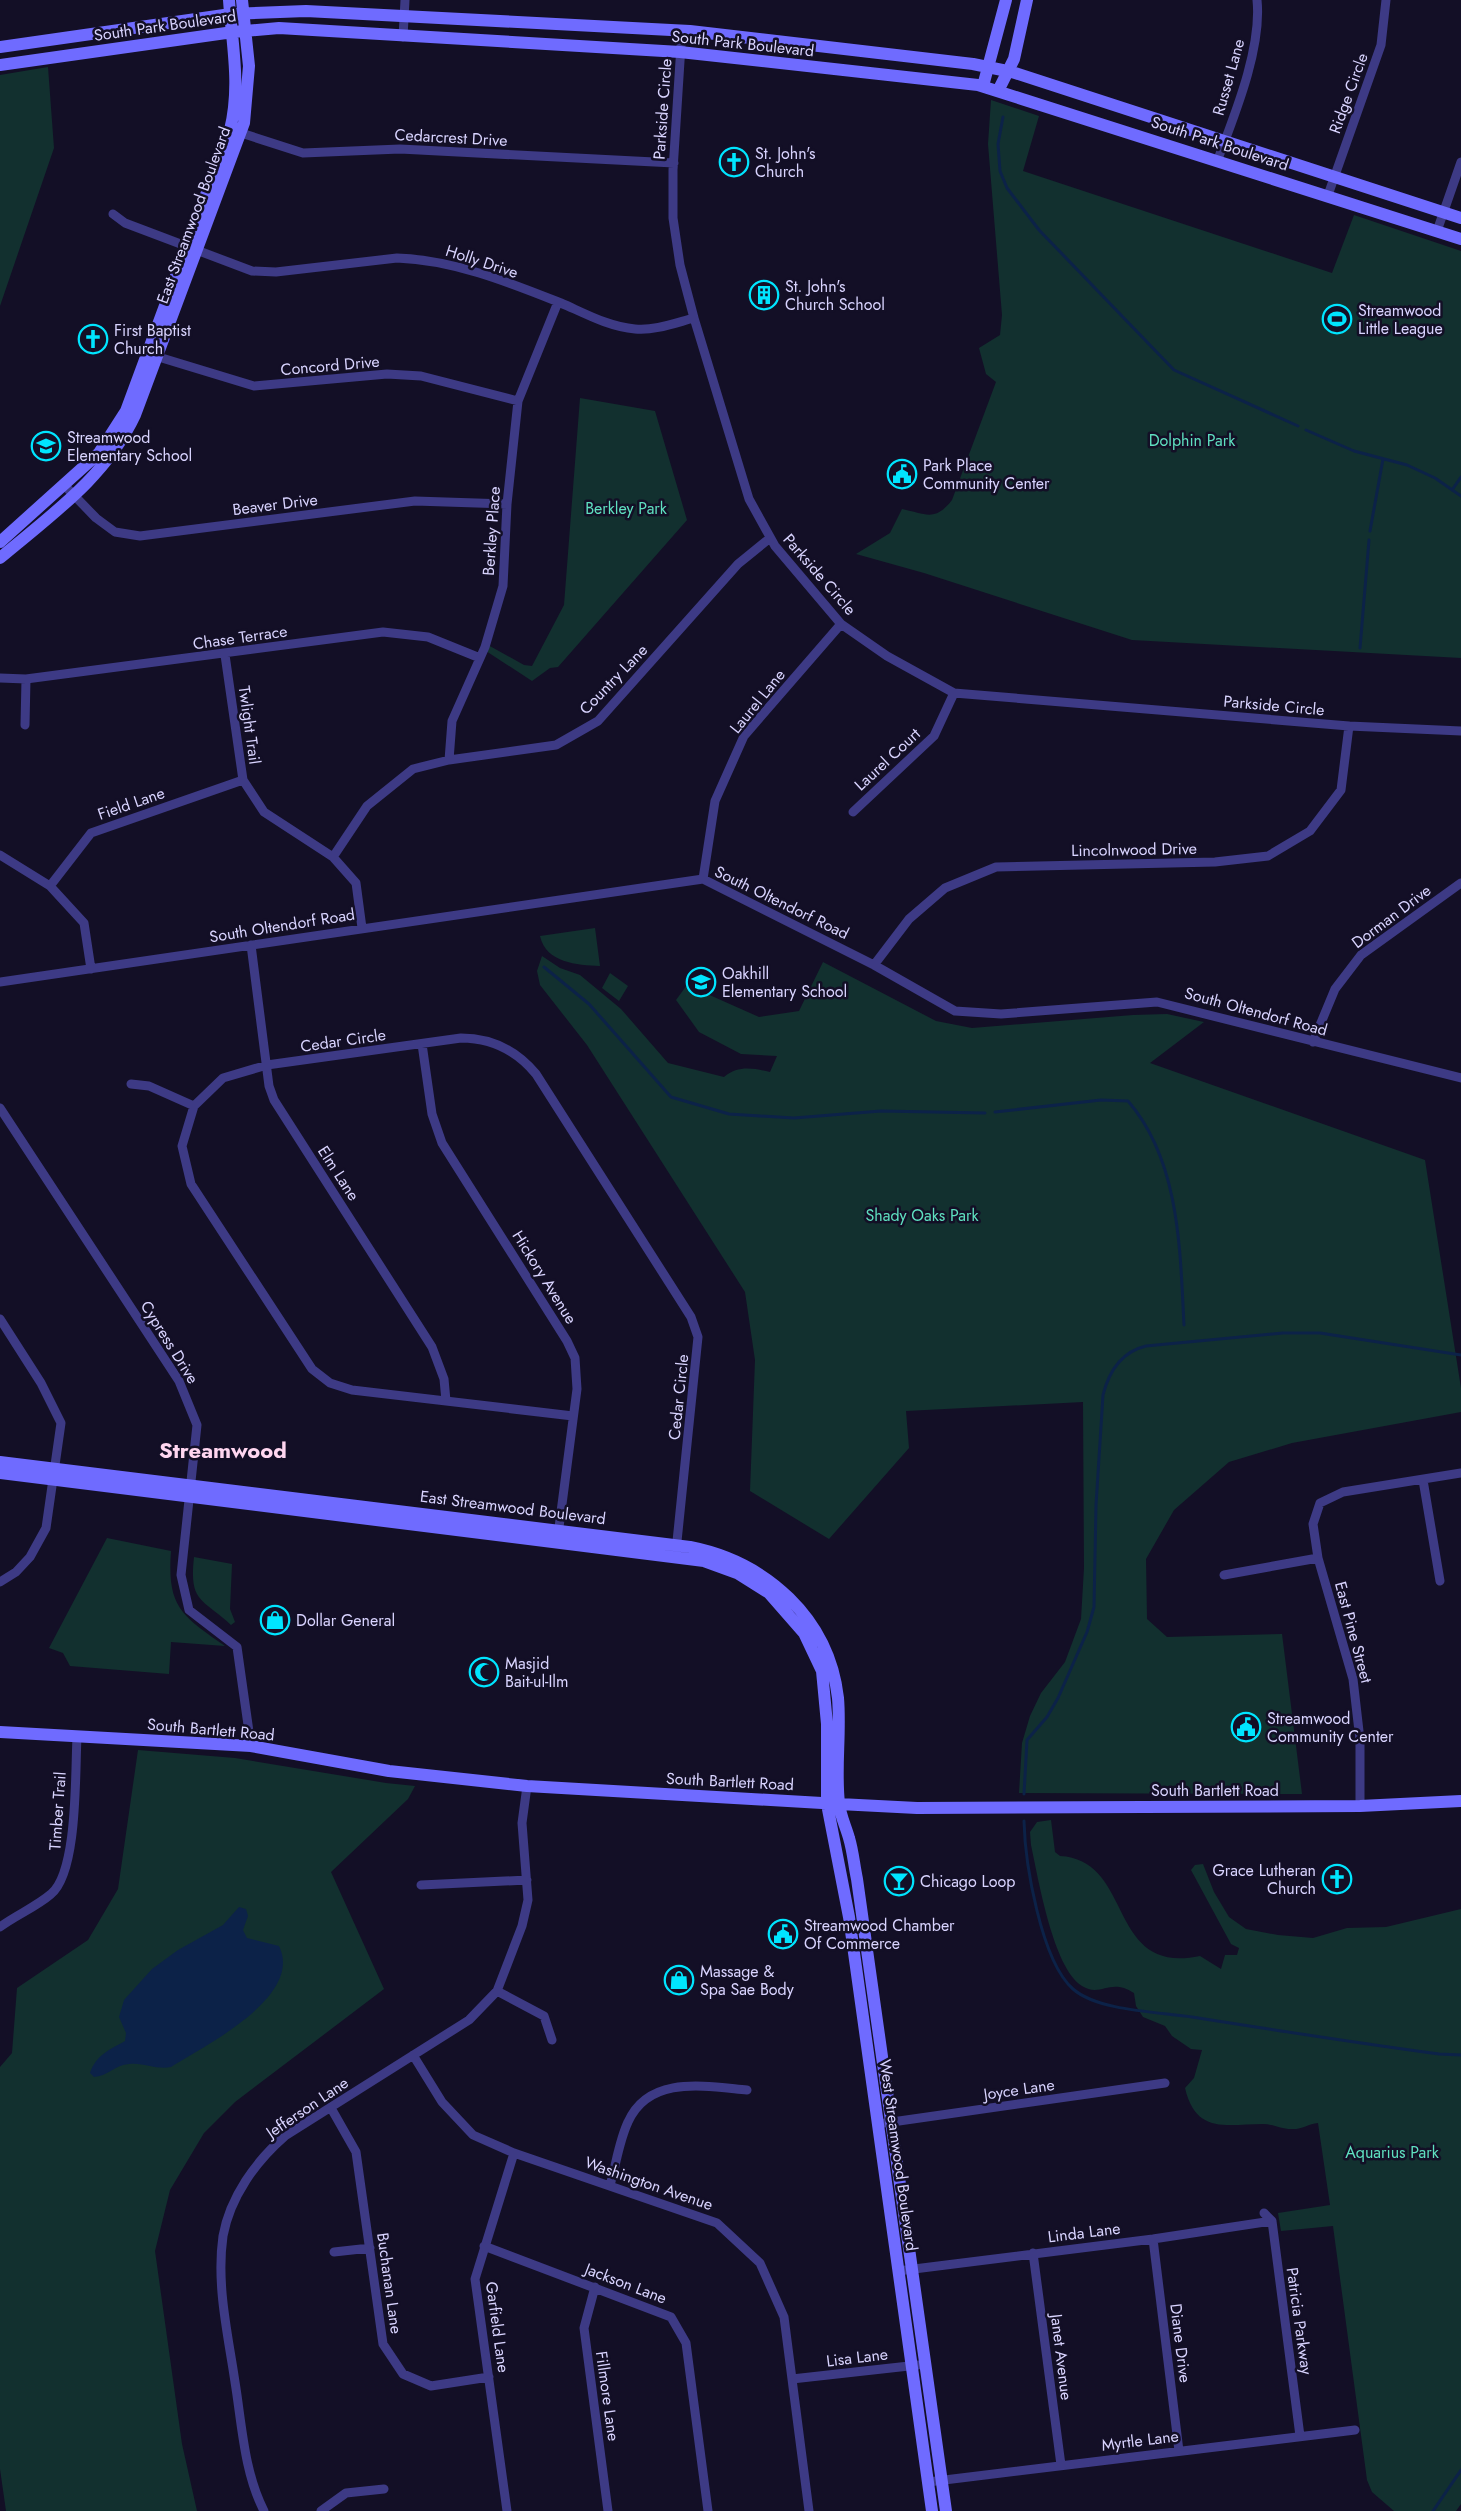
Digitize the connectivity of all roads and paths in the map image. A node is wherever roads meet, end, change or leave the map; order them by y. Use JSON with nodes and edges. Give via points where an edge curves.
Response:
{"nodes":[{"id":1,"x":229,"y":0,"type":"edge"},
{"id":2,"x":242,"y":0,"type":"edge"},
{"id":3,"x":405,"y":0,"type":"edge"},
{"id":4,"x":1006,"y":0,"type":"edge"},
{"id":5,"x":1027,"y":0,"type":"edge"},
{"id":6,"x":1257,"y":0,"type":"edge"},
{"id":7,"x":1386,"y":0,"type":"edge"},
{"id":8,"x":237,"y":14,"type":"junction"},
{"id":9,"x":404,"y":15,"type":"junction"},
{"id":10,"x":682,"y":30,"type":"junction"},
{"id":11,"x":246,"y":31,"type":"junction"},
{"id":12,"x":233,"y":32,"type":"junction"},
{"id":13,"x":403,"y":37,"type":"junction"},
{"id":14,"x":0,"y":47,"type":"edge"},
{"id":15,"x":680,"y":52,"type":"junction"},
{"id":16,"x":0,"y":65,"type":"edge"},
{"id":17,"x":990,"y":66,"type":"junction"},
{"id":18,"x":1009,"y":71,"type":"junction"},
{"id":19,"x":983,"y":86,"type":"junction"},
{"id":20,"x":998,"y":91,"type":"junction"},
{"id":21,"x":235,"y":131,"type":"junction"},
{"id":22,"x":1225,"y":140,"type":"junction"},
{"id":23,"x":1218,"y":159,"type":"junction"},
{"id":24,"x":1461,"y":162,"type":"edge"},
{"id":25,"x":674,"y":163,"type":"junction"},
{"id":26,"x":1335,"y":176,"type":"junction"},
{"id":27,"x":1328,"y":195,"type":"junction"},
{"id":28,"x":1444,"y":212,"type":"junction"},
{"id":29,"x":113,"y":214,"type":"dead end"},
{"id":30,"x":1461,"y":218,"type":"edge"},
{"id":31,"x":1437,"y":231,"type":"junction"},
{"id":32,"x":1461,"y":239,"type":"edge"},
{"id":33,"x":192,"y":249,"type":"junction"},
{"id":34,"x":558,"y":302,"type":"junction"},
{"id":35,"x":694,"y":318,"type":"junction"},
{"id":36,"x":152,"y":355,"type":"junction"},
{"id":37,"x":518,"y":401,"type":"junction"},
{"id":38,"x":65,"y":486,"type":"junction"},
{"id":39,"x":74,"y":496,"type":"junction"},
{"id":40,"x":507,"y":504,"type":"junction"},
{"id":41,"x":770,"y":538,"type":"junction"},
{"id":42,"x":0,"y":542,"type":"edge"},
{"id":43,"x":0,"y":558,"type":"edge"},
{"id":44,"x":841,"y":624,"type":"junction"},
{"id":45,"x":225,"y":655,"type":"junction"},
{"id":46,"x":480,"y":658,"type":"junction"},
{"id":47,"x":0,"y":678,"type":"edge"},
{"id":48,"x":26,"y":680,"type":"junction"},
{"id":49,"x":954,"y":693,"type":"junction"},
{"id":50,"x":25,"y":725,"type":"dead end"},
{"id":51,"x":1349,"y":726,"type":"junction"},
{"id":52,"x":1461,"y":731,"type":"edge"},
{"id":53,"x":449,"y":760,"type":"junction"},
{"id":54,"x":243,"y":780,"type":"junction"},
{"id":55,"x":853,"y":812,"type":"dead end"},
{"id":56,"x":0,"y":855,"type":"edge"},
{"id":57,"x":333,"y":857,"type":"junction"},
{"id":58,"x":703,"y":879,"type":"junction"},
{"id":59,"x":1461,"y":883,"type":"edge"},
{"id":60,"x":50,"y":886,"type":"junction"},
{"id":61,"x":362,"y":928,"type":"junction"},
{"id":62,"x":251,"y":945,"type":"junction"},
{"id":63,"x":874,"y":965,"type":"junction"},
{"id":64,"x":91,"y":969,"type":"junction"},
{"id":65,"x":0,"y":982,"type":"edge"},
{"id":66,"x":1313,"y":1042,"type":"junction"},
{"id":67,"x":422,"y":1044,"type":"junction"},
{"id":68,"x":267,"y":1065,"type":"junction"},
{"id":69,"x":1461,"y":1078,"type":"edge"},
{"id":70,"x":131,"y":1084,"type":"dead end"},
{"id":71,"x":194,"y":1106,"type":"junction"},
{"id":72,"x":0,"y":1108,"type":"edge"},
{"id":73,"x":0,"y":1319,"type":"edge"},
{"id":74,"x":446,"y":1401,"type":"junction"},
{"id":75,"x":573,"y":1416,"type":"junction"},
{"id":76,"x":0,"y":1462,"type":"edge"},
{"id":77,"x":0,"y":1473,"type":"edge"},
{"id":78,"x":1461,"y":1473,"type":"edge"},
{"id":79,"x":54,"y":1474,"type":"junction"},
{"id":80,"x":1423,"y":1480,"type":"junction"},
{"id":81,"x":190,"y":1490,"type":"junction"},
{"id":82,"x":558,"y":1535,"type":"junction"},
{"id":83,"x":676,"y":1550,"type":"junction"},
{"id":84,"x":1318,"y":1558,"type":"junction"},
{"id":85,"x":1224,"y":1575,"type":"dead end"},
{"id":86,"x":1440,"y":1581,"type":"dead end"},
{"id":87,"x":0,"y":1582,"type":"edge"},
{"id":88,"x":0,"y":1732,"type":"edge"},
{"id":89,"x":77,"y":1737,"type":"junction"},
{"id":90,"x":251,"y":1746,"type":"junction"},
{"id":91,"x":527,"y":1786,"type":"junction"},
{"id":92,"x":1461,"y":1801,"type":"edge"},
{"id":93,"x":833,"y":1804,"type":"junction"},
{"id":94,"x":1360,"y":1806,"type":"junction"},
{"id":95,"x":527,"y":1880,"type":"junction"},
{"id":96,"x":421,"y":1886,"type":"dead end"},
{"id":97,"x":2,"y":1922,"type":"edge"},
{"id":98,"x":497,"y":1990,"type":"junction"},
{"id":99,"x":552,"y":2040,"type":"dead end"},
{"id":100,"x":413,"y":2055,"type":"junction"},
{"id":101,"x":1165,"y":2083,"type":"dead end"},
{"id":102,"x":747,"y":2090,"type":"dead end"},
{"id":103,"x":331,"y":2108,"type":"junction"},
{"id":104,"x":891,"y":2122,"type":"junction"},
{"id":105,"x":877,"y":2124,"type":"junction"},
{"id":106,"x":514,"y":2152,"type":"junction"},
{"id":107,"x":610,"y":2185,"type":"junction"},
{"id":108,"x":1264,"y":2213,"type":"dead end"},
{"id":109,"x":1272,"y":2222,"type":"junction"},
{"id":110,"x":1152,"y":2239,"type":"junction"},
{"id":111,"x":484,"y":2246,"type":"junction"},
{"id":112,"x":370,"y":2248,"type":"junction"},
{"id":113,"x":334,"y":2252,"type":"dead end"},
{"id":114,"x":1033,"y":2253,"type":"junction"},
{"id":115,"x":912,"y":2269,"type":"junction"},
{"id":116,"x":898,"y":2271,"type":"junction"},
{"id":117,"x":595,"y":2287,"type":"junction"},
{"id":118,"x":926,"y":2364,"type":"junction"},
{"id":119,"x":911,"y":2366,"type":"junction"},
{"id":120,"x":489,"y":2377,"type":"junction"},
{"id":121,"x":792,"y":2379,"type":"junction"},
{"id":122,"x":1355,"y":2430,"type":"dead end"},
{"id":123,"x":1300,"y":2436,"type":"junction"},
{"id":124,"x":1179,"y":2451,"type":"junction"},
{"id":125,"x":1061,"y":2465,"type":"junction"},
{"id":126,"x":942,"y":2480,"type":"junction"},
{"id":127,"x":928,"y":2482,"type":"junction"},
{"id":128,"x":384,"y":2489,"type":"dead end"},
{"id":129,"x":264,"y":2511,"type":"edge"},
{"id":130,"x":321,"y":2511,"type":"edge"},
{"id":131,"x":507,"y":2511,"type":"edge"},
{"id":132,"x":609,"y":2511,"type":"edge"},
{"id":133,"x":708,"y":2511,"type":"edge"},
{"id":134,"x":809,"y":2511,"type":"edge"},
{"id":135,"x":932,"y":2511,"type":"edge"},
{"id":136,"x":946,"y":2511,"type":"edge"}],
"edges":[{"from":1,"to":8,"type":"street","name":"East Streamwood Boulevard"},
{"from":2,"to":8,"type":"street","name":"East Streamwood Boulevard"},
{"from":3,"to":9,"type":"street"},
{"from":4,"to":17,"type":"street"},
{"from":5,"to":18,"type":"street"},
{"from":6,"to":22,"type":"street","name":"Russet Lane","via":[[1251,56]]},
{"from":7,"to":26,"type":"street","name":"Ridge Circle","via":[[1381,45]]},
{"from":8,"to":9,"type":"street","name":"South Park Boulevard","via":[[285,10]]},
{"from":8,"to":11,"type":"street","name":"East Streamwood Boulevard"},
{"from":8,"to":12,"type":"street","name":"East Streamwood Boulevard"},
{"from":8,"to":14,"type":"street","name":"South Park Boulevard"},
{"from":9,"to":10,"type":"street","name":"South Park Boulevard"},
{"from":9,"to":13,"type":"street"},
{"from":10,"to":15,"type":"street","name":"Parkside Circle"},
{"from":10,"to":17,"type":"street","name":"South Park Boulevard"},
{"from":11,"to":12,"type":"street","name":"South Park Boulevard"},
{"from":11,"to":13,"type":"street","name":"South Park Boulevard","via":[[279,28]]},
{"from":11,"to":21,"type":"street","name":"East Streamwood Boulevard","via":[[248,94]]},
{"from":12,"to":16,"type":"street","name":"South Park Boulevard"},
{"from":12,"to":21,"type":"street","name":"East Streamwood Boulevard"},
{"from":13,"to":15,"type":"street","name":"South Park Boulevard"},
{"from":15,"to":19,"type":"street","name":"South Park Boulevard"},
{"from":15,"to":25,"type":"street","name":"Parkside Circle"},
{"from":17,"to":18,"type":"street","name":"South Park Boulevard"},
{"from":17,"to":19,"type":"street"},
{"from":18,"to":20,"type":"street"},
{"from":18,"to":22,"type":"street","name":"South Park Boulevard"},
{"from":19,"to":20,"type":"street","name":"South Park Boulevard"},
{"from":20,"to":23,"type":"street","name":"South Park Boulevard"},
{"from":21,"to":25,"type":"street","name":"Cedarcrest Drive","via":[[303,153],[400,149]]},
{"from":21,"to":33,"type":"street","name":"East Streamwood Boulevard"},
{"from":22,"to":23,"type":"street","name":"Russet Lane"},
{"from":22,"to":26,"type":"street","name":"South Park Boulevard"},
{"from":23,"to":27,"type":"street","name":"South Park Boulevard"},
{"from":24,"to":28,"type":"street"},
{"from":25,"to":35,"type":"street","name":"Parkside Circle","via":[[673,218]]},
{"from":26,"to":27,"type":"street","name":"Ridge Circle"},
{"from":26,"to":28,"type":"street","name":"South Park Boulevard"},
{"from":27,"to":31,"type":"street","name":"South Park Boulevard"},
{"from":28,"to":30,"type":"street","name":"South Park Boulevard"},
{"from":28,"to":31,"type":"street"},
{"from":29,"to":33,"type":"street","name":"Holly Drive","via":[[125,223]]},
{"from":31,"to":32,"type":"street","name":"South Park Boulevard"},
{"from":33,"to":34,"type":"street","name":"Holly Drive","via":[[252,272],[397,258],[445,263]]},
{"from":33,"to":36,"type":"street","name":"East Streamwood Boulevard"},
{"from":34,"to":35,"type":"street","name":"Holly Drive","via":[[603,321],[635,329],[663,327]]},
{"from":34,"to":37,"type":"street","name":"Berkley Place"},
{"from":35,"to":41,"type":"street","name":"Parkside Circle","via":[[749,498]]},
{"from":36,"to":37,"type":"street","name":"Concord Drive","via":[[254,386],[387,374],[421,376]]},
{"from":36,"to":38,"type":"street","name":"East Streamwood Boulevard","via":[[116,430]]},
{"from":36,"to":39,"type":"street","name":"East Streamwood Boulevard","via":[[123,438],[104,466]]},
{"from":37,"to":40,"type":"street","name":"Berkley Place"},
{"from":38,"to":39,"type":"street","name":"Beaver Drive"},
{"from":38,"to":42,"type":"street","name":"East Streamwood Boulevard"},
{"from":39,"to":40,"type":"street","name":"Beaver Drive","via":[[114,532],[140,536],[415,501]]},
{"from":39,"to":43,"type":"street","name":"East Streamwood Boulevard"},
{"from":40,"to":46,"type":"street","name":"Berkley Place","via":[[502,586]]},
{"from":41,"to":44,"type":"street","name":"Parkside Circle"},
{"from":41,"to":53,"type":"street","name":"Country Lane","via":[[738,564],[598,721],[556,745]]},
{"from":44,"to":49,"type":"street","name":"Parkside Circle","via":[[887,656]]},
{"from":44,"to":58,"type":"street","name":"Laurel Lane","via":[[744,736],[715,801]]},
{"from":45,"to":46,"type":"street","name":"Chase Terrace","via":[[397,632],[428,637]]},
{"from":45,"to":48,"type":"street","name":"Chase Terrace"},
{"from":45,"to":54,"type":"street","name":"Twlight Trail"},
{"from":46,"to":53,"type":"street","name":"Berkley Place","via":[[452,721]]},
{"from":47,"to":48,"type":"street","name":"Chase Terrace"},
{"from":48,"to":50,"type":"street"},
{"from":49,"to":51,"type":"street","name":"Parkside Circle"},
{"from":49,"to":55,"type":"street","name":"Laurel Court","via":[[933,736]]},
{"from":51,"to":52,"type":"street","name":"Parkside Circle"},
{"from":51,"to":63,"type":"street","name":"Lincolnwood Drive","via":[[1341,790],[1310,831],[1268,856],[1215,862],[996,867],[945,888],[909,919]]},
{"from":53,"to":57,"type":"street","name":"Country Lane","via":[[413,769],[367,806]]},
{"from":54,"to":57,"type":"street","name":"Twlight Trail","via":[[264,812]]},
{"from":54,"to":60,"type":"street","name":"Field Lane","via":[[91,833]]},
{"from":56,"to":60,"type":"street"},
{"from":57,"to":61,"type":"street","name":"Twlight Trail","via":[[356,883]]},
{"from":58,"to":61,"type":"street","name":"South Oltendorf Road"},
{"from":58,"to":63,"type":"street","name":"South Oltendorf Road"},
{"from":59,"to":66,"type":"street","name":"Dorman Drive","via":[[1361,955],[1335,989]]},
{"from":60,"to":64,"type":"street","via":[[84,924]]},
{"from":61,"to":62,"type":"street","name":"South Oltendorf Road"},
{"from":62,"to":64,"type":"street","name":"South Oltendorf Road"},
{"from":62,"to":68,"type":"street","name":"Elm Lane"},
{"from":63,"to":66,"type":"street","name":"South Oltendorf Road","via":[[955,1011],[1001,1014],[1157,1002]]},
{"from":64,"to":65,"type":"street","name":"South Oltendorf Road"},
{"from":66,"to":69,"type":"street","name":"South Oltendorf Road"},
{"from":67,"to":68,"type":"street","name":"Cedar Circle"},
{"from":67,"to":75,"type":"street","name":"Hickory Avenue","via":[[432,1114],[442,1143],[571,1348],[577,1379]]},
{"from":67,"to":83,"type":"street","name":"Cedar Circle","via":[[480,1039],[506,1047],[522,1058],[542,1083],[691,1317],[698,1337],[698,1358]]},
{"from":68,"to":71,"type":"street","name":"Cedar Circle","via":[[223,1078]]},
{"from":68,"to":74,"type":"street","name":"Elm Lane","via":[[274,1100],[432,1347],[444,1379]]},
{"from":70,"to":71,"type":"street","via":[[149,1086]]},
{"from":71,"to":74,"type":"street","name":"Cedar Circle","via":[[182,1146],[191,1184],[312,1369],[330,1383],[352,1390]]},
{"from":72,"to":81,"type":"street","name":"Cypress Drive","via":[[179,1381],[197,1425]]},
{"from":73,"to":79,"type":"street","via":[[61,1423]]},
{"from":74,"to":75,"type":"street","name":"Cedar Circle"},
{"from":75,"to":82,"type":"street","name":"Hickory Avenue"},
{"from":76,"to":79,"type":"street","name":"East Streamwood Boulevard"},
{"from":77,"to":79,"type":"street","name":"East Streamwood Boulevard"},
{"from":78,"to":80,"type":"street"},
{"from":79,"to":81,"type":"street","name":"East Streamwood Boulevard"},
{"from":79,"to":87,"type":"street","via":[[49,1517],[42,1536],[23,1566]]},
{"from":80,"to":84,"type":"street","name":"East Pine Street","via":[[1343,1492],[1320,1503],[1313,1524]]},
{"from":80,"to":86,"type":"street"},
{"from":81,"to":82,"type":"street","name":"East Streamwood Boulevard"},
{"from":81,"to":90,"type":"street","name":"Cypress Drive","via":[[181,1575],[189,1610],[237,1647]]},
{"from":82,"to":83,"type":"street","name":"East Streamwood Boulevard"},
{"from":83,"to":93,"type":"street","name":"East Streamwood Boulevard","via":[[747,1578],[769,1593],[804,1633],[820,1665],[825,1687]]},
{"from":84,"to":85,"type":"street"},
{"from":84,"to":94,"type":"street","name":"East Pine Street","via":[[1353,1679],[1360,1740]]},
{"from":88,"to":89,"type":"street","name":"South Bartlett Road"},
{"from":89,"to":90,"type":"street","name":"South Bartlett Road"},
{"from":89,"to":97,"type":"street","name":"Timber Trail","via":[[66,1872],[52,1893]]},
{"from":90,"to":91,"type":"street","name":"South Bartlett Road","via":[[389,1771]]},
{"from":91,"to":93,"type":"street","name":"South Bartlett Road"},
{"from":91,"to":95,"type":"street","name":"Jefferson Lane","via":[[522,1823]]},
{"from":92,"to":94,"type":"street","name":"South Bartlett Road"},
{"from":93,"to":94,"type":"street","name":"South Bartlett Road","via":[[917,1808]]},
{"from":93,"to":104,"type":"street","name":"West Streamwood Boulevard","via":[[857,1879]]},
{"from":93,"to":105,"type":"street","name":"West Streamwood Boulevard"},
{"from":95,"to":96,"type":"street"},
{"from":95,"to":98,"type":"street","name":"Jefferson Lane","via":[[528,1899],[522,1926]]},
{"from":98,"to":99,"type":"street","via":[[544,2016]]},
{"from":98,"to":100,"type":"street","name":"Jefferson Lane","via":[[469,2020]]},
{"from":100,"to":103,"type":"street","name":"Jefferson Lane"},
{"from":100,"to":106,"type":"street","name":"Washington Avenue","via":[[459,2123],[473,2135]]},
{"from":101,"to":104,"type":"street","name":"Joyce Lane"},
{"from":102,"to":107,"type":"street","via":[[706,2086],[665,2089],[646,2097],[628,2122]]},
{"from":103,"to":112,"type":"street","name":"Buchanan Lane","via":[[356,2152]]},
{"from":103,"to":129,"type":"street","name":"Jefferson Lane","via":[[285,2136],[262,2157],[238,2194],[224,2234],[220,2283],[248,2467]]},
{"from":104,"to":105,"type":"street","name":"Joyce Lane"},
{"from":104,"to":115,"type":"street","name":"West Streamwood Boulevard"},
{"from":105,"to":116,"type":"street","name":"West Streamwood Boulevard"},
{"from":106,"to":107,"type":"street","name":"Washington Avenue"},
{"from":106,"to":111,"type":"street","name":"Garfield Lane"},
{"from":107,"to":121,"type":"street","name":"Washington Avenue","via":[[717,2223],[760,2263],[784,2317]]},
{"from":108,"to":109,"type":"street"},
{"from":109,"to":110,"type":"street","name":"Linda Lane"},
{"from":109,"to":123,"type":"street","name":"Patricia Parkway"},
{"from":110,"to":114,"type":"street","name":"Linda Lane"},
{"from":110,"to":124,"type":"street","name":"Diane Drive"},
{"from":111,"to":117,"type":"street","name":"Jackson Lane"},
{"from":111,"to":120,"type":"street","name":"Garfield Lane","via":[[475,2279]]},
{"from":112,"to":113,"type":"street"},
{"from":112,"to":120,"type":"street","name":"Buchanan Lane","via":[[383,2344],[403,2374],[431,2385]]},
{"from":114,"to":115,"type":"street","name":"Linda Lane"},
{"from":114,"to":125,"type":"street","name":"Janet Avenue"},
{"from":115,"to":116,"type":"street","name":"Linda Lane"},
{"from":115,"to":118,"type":"street","name":"West Streamwood Boulevard"},
{"from":116,"to":119,"type":"street","name":"West Streamwood Boulevard"},
{"from":117,"to":132,"type":"street","name":"Fillmore Lane","via":[[584,2328]]},
{"from":117,"to":133,"type":"street","name":"Jackson Lane","via":[[671,2317],[686,2343]]},
{"from":118,"to":119,"type":"street","name":"Lisa Lane"},
{"from":118,"to":126,"type":"street","name":"West Streamwood Boulevard"},
{"from":119,"to":121,"type":"street","name":"Lisa Lane"},
{"from":119,"to":127,"type":"street","name":"West Streamwood Boulevard"},
{"from":120,"to":131,"type":"street","name":"Garfield Lane"},
{"from":121,"to":134,"type":"street","name":"Washington Avenue"},
{"from":122,"to":123,"type":"street","name":"Myrtle Lane"},
{"from":123,"to":124,"type":"street","name":"Myrtle Lane"},
{"from":124,"to":125,"type":"street","name":"Myrtle Lane"},
{"from":125,"to":126,"type":"street","name":"Myrtle Lane"},
{"from":126,"to":127,"type":"street","name":"Myrtle Lane"},
{"from":126,"to":136,"type":"street","name":"West Streamwood Boulevard"},
{"from":127,"to":135,"type":"street","name":"West Streamwood Boulevard"},
{"from":128,"to":130,"type":"street","via":[[346,2493]]}]}
